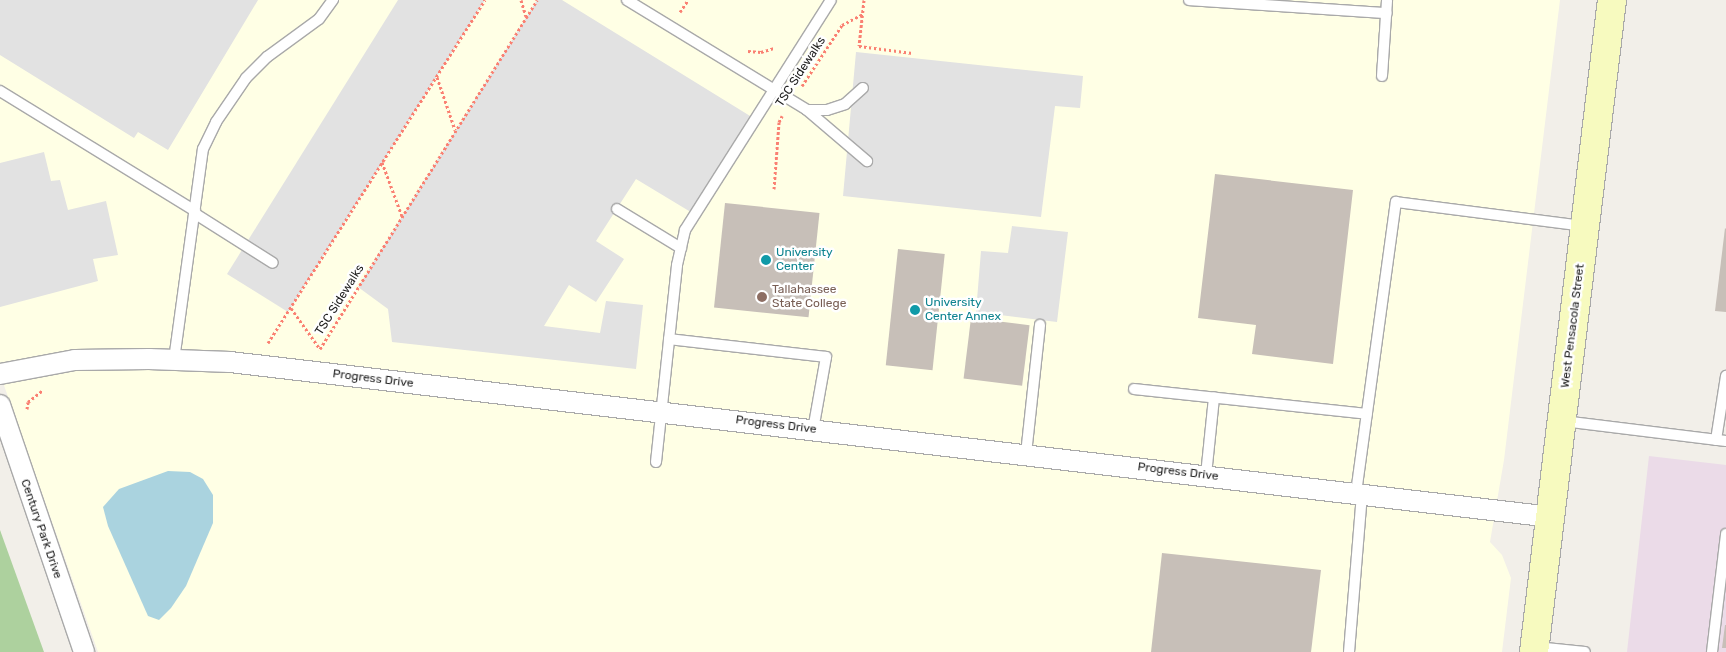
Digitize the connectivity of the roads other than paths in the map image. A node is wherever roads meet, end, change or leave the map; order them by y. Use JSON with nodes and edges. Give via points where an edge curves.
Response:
{"nodes":[{"id":1,"x":333,"y":0,"type":"edge"},
{"id":2,"x":627,"y":0,"type":"edge"},
{"id":3,"x":831,"y":0,"type":"edge"},
{"id":4,"x":1189,"y":0,"type":"edge"},
{"id":5,"x":1387,"y":0,"type":"edge"},
{"id":6,"x":1612,"y":0,"type":"edge"},
{"id":7,"x":1281,"y":3,"type":"edge"},
{"id":8,"x":1386,"y":13,"type":"junction"},
{"id":9,"x":1382,"y":76,"type":"dead end"},
{"id":10,"x":864,"y":88,"type":"dead end"},
{"id":11,"x":773,"y":89,"type":"junction"},
{"id":12,"x":0,"y":91,"type":"edge"},
{"id":13,"x":807,"y":110,"type":"junction"},
{"id":14,"x":867,"y":161,"type":"dead end"},
{"id":15,"x":617,"y":209,"type":"dead end"},
{"id":16,"x":194,"y":212,"type":"junction"},
{"id":17,"x":1584,"y":226,"type":"junction"},
{"id":18,"x":680,"y":248,"type":"junction"},
{"id":19,"x":273,"y":263,"type":"dead end"},
{"id":20,"x":1040,"y":325,"type":"dead end"},
{"id":21,"x":669,"y":339,"type":"junction"},
{"id":22,"x":174,"y":360,"type":"junction"},
{"id":23,"x":0,"y":374,"type":"edge"},
{"id":24,"x":1726,"y":376,"type":"edge"},
{"id":25,"x":1134,"y":388,"type":"dead end"},
{"id":26,"x":1214,"y":397,"type":"junction"},
{"id":27,"x":0,"y":405,"type":"edge"},
{"id":28,"x":661,"y":412,"type":"junction"},
{"id":29,"x":1367,"y":414,"type":"junction"},
{"id":30,"x":1562,"y":421,"type":"junction"},
{"id":31,"x":814,"y":430,"type":"junction"},
{"id":32,"x":1721,"y":440,"type":"edge"},
{"id":33,"x":1026,"y":454,"type":"junction"},
{"id":34,"x":656,"y":462,"type":"dead end"},
{"id":35,"x":1206,"y":475,"type":"junction"},
{"id":36,"x":1359,"y":493,"type":"junction"},
{"id":37,"x":1551,"y":517,"type":"junction"},
{"id":38,"x":1726,"y":534,"type":"edge"},
{"id":39,"x":1725,"y":549,"type":"edge"},
{"id":40,"x":1722,"y":604,"type":"edge"},
{"id":41,"x":1535,"y":650,"type":"edge"},
{"id":42,"x":84,"y":652,"type":"edge"},
{"id":43,"x":1349,"y":652,"type":"edge"},
{"id":44,"x":1584,"y":652,"type":"edge"},
{"id":45,"x":1712,"y":652,"type":"edge"}],
"edges":[{"from":1,"to":16,"type":"lane","via":[[319,19],[267,56],[230,99],[203,150]]},
{"from":2,"to":11,"type":"lane"},
{"from":3,"to":11,"type":"lane"},
{"from":4,"to":7,"type":"lane"},
{"from":5,"to":8,"type":"lane"},
{"from":6,"to":17,"type":"main road","name":"West Pensacola Street"},
{"from":7,"to":8,"type":"lane"},
{"from":8,"to":9,"type":"lane"},
{"from":10,"to":13,"type":"lane","via":[[845,104],[826,110]]},
{"from":11,"to":13,"type":"lane"},
{"from":11,"to":18,"type":"lane","via":[[685,230]]},
{"from":12,"to":16,"type":"lane"},
{"from":13,"to":14,"type":"lane"},
{"from":15,"to":18,"type":"lane"},
{"from":16,"to":19,"type":"lane"},
{"from":16,"to":22,"type":"lane"},
{"from":17,"to":29,"type":"lane","via":[[1396,202]]},
{"from":17,"to":30,"type":"main road","name":"West Pensacola Street"},
{"from":18,"to":21,"type":"lane"},
{"from":20,"to":33,"type":"lane"},
{"from":21,"to":28,"type":"lane"},
{"from":21,"to":31,"type":"lane","via":[[826,357]]},
{"from":22,"to":23,"type":"street","name":"Progress Drive","via":[[75,360]]},
{"from":22,"to":28,"type":"street","name":"Progress Drive","via":[[230,362]]},
{"from":24,"to":32,"type":"lane"},
{"from":25,"to":26,"type":"lane"},
{"from":26,"to":29,"type":"lane"},
{"from":26,"to":35,"type":"lane"},
{"from":27,"to":42,"type":"street","name":"Century Park Drive"},
{"from":28,"to":31,"type":"street","name":"Progress Drive"},
{"from":28,"to":34,"type":"lane"},
{"from":29,"to":36,"type":"lane"},
{"from":30,"to":32,"type":"lane"},
{"from":30,"to":37,"type":"main road","name":"West Pensacola Street"},
{"from":31,"to":33,"type":"street","name":"Progress Drive"},
{"from":33,"to":35,"type":"street","name":"Progress Drive"},
{"from":35,"to":36,"type":"street","name":"Progress Drive"},
{"from":36,"to":37,"type":"street","name":"Progress Drive"},
{"from":36,"to":43,"type":"lane"},
{"from":37,"to":41,"type":"main road","name":"West Pensacola Street"},
{"from":38,"to":39,"type":"lane"},
{"from":39,"to":40,"type":"lane"},
{"from":40,"to":45,"type":"lane"},
{"from":41,"to":44,"type":"lane"}]}
